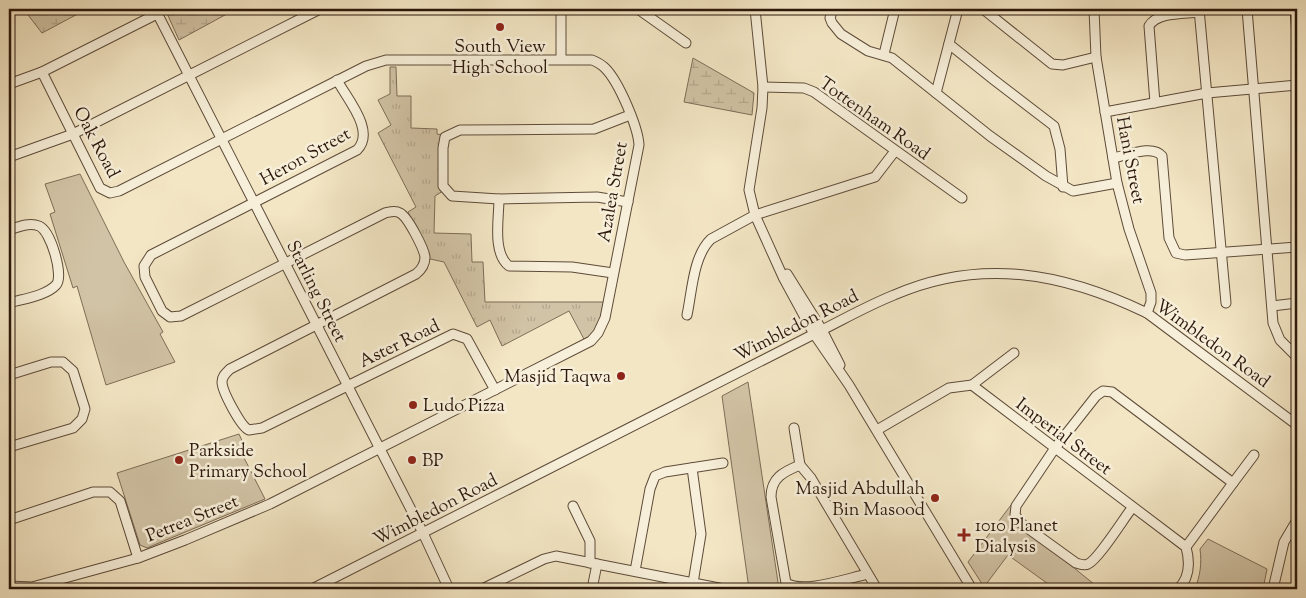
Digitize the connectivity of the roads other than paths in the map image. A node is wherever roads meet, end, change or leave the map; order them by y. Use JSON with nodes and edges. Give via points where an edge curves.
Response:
{"nodes":[{"id":1,"x":320,"y":9,"type":"edge"},
{"id":2,"x":561,"y":9,"type":"edge"},
{"id":3,"x":638,"y":9,"type":"edge"},
{"id":4,"x":755,"y":9,"type":"edge"},
{"id":5,"x":833,"y":9,"type":"edge"},
{"id":6,"x":895,"y":9,"type":"edge"},
{"id":7,"x":958,"y":9,"type":"edge"},
{"id":8,"x":983,"y":9,"type":"edge"},
{"id":9,"x":1094,"y":9,"type":"edge"},
{"id":10,"x":1247,"y":9,"type":"edge"},
{"id":11,"x":1295,"y":9,"type":"edge"},
{"id":12,"x":1199,"y":10,"type":"edge"},
{"id":13,"x":156,"y":11,"type":"edge"},
{"id":14,"x":1297,"y":35,"type":"edge"},
{"id":15,"x":686,"y":43,"type":"dead end"},
{"id":16,"x":949,"y":44,"type":"junction"},
{"id":17,"x":884,"y":54,"type":"junction"},
{"id":18,"x":1096,"y":56,"type":"junction"},
{"id":19,"x":561,"y":59,"type":"junction"},
{"id":20,"x":42,"y":72,"type":"junction"},
{"id":21,"x":190,"y":77,"type":"junction"},
{"id":22,"x":337,"y":80,"type":"junction"},
{"id":23,"x":9,"y":84,"type":"edge"},
{"id":24,"x":1297,"y":85,"type":"edge"},
{"id":25,"x":763,"y":88,"type":"junction"},
{"id":26,"x":1254,"y":88,"type":"junction"},
{"id":27,"x":936,"y":93,"type":"junction"},
{"id":28,"x":1207,"y":93,"type":"junction"},
{"id":29,"x":1155,"y":103,"type":"junction"},
{"id":30,"x":1105,"y":112,"type":"junction"},
{"id":31,"x":630,"y":115,"type":"junction"},
{"id":32,"x":73,"y":134,"type":"junction"},
{"id":33,"x":222,"y":140,"type":"junction"},
{"id":34,"x":895,"y":151,"type":"junction"},
{"id":35,"x":9,"y":157,"type":"edge"},
{"id":36,"x":1112,"y":158,"type":"junction"},
{"id":37,"x":1117,"y":182,"type":"junction"},
{"id":38,"x":1063,"y":187,"type":"junction"},
{"id":39,"x":962,"y":198,"type":"dead end"},
{"id":40,"x":499,"y":199,"type":"junction"},
{"id":41,"x":628,"y":202,"type":"junction"},
{"id":42,"x":254,"y":203,"type":"junction"},
{"id":43,"x":755,"y":215,"type":"junction"},
{"id":44,"x":9,"y":230,"type":"edge"},
{"id":45,"x":1297,"y":247,"type":"edge"},
{"id":46,"x":1268,"y":250,"type":"junction"},
{"id":47,"x":1220,"y":253,"type":"junction"},
{"id":48,"x":285,"y":264,"type":"junction"},
{"id":49,"x":613,"y":273,"type":"junction"},
{"id":50,"x":9,"y":303,"type":"edge"},
{"id":51,"x":1226,"y":303,"type":"dead end"},
{"id":52,"x":1297,"y":303,"type":"edge"},
{"id":53,"x":1272,"y":306,"type":"junction"},
{"id":54,"x":1147,"y":313,"type":"junction"},
{"id":55,"x":687,"y":315,"type":"dead end"},
{"id":56,"x":316,"y":325,"type":"junction"},
{"id":57,"x":818,"y":332,"type":"junction"},
{"id":58,"x":1014,"y":353,"type":"dead end"},
{"id":59,"x":1297,"y":357,"type":"edge"},
{"id":60,"x":9,"y":375,"type":"edge"},
{"id":61,"x":972,"y":385,"type":"junction"},
{"id":62,"x":347,"y":386,"type":"junction"},
{"id":63,"x":495,"y":390,"type":"junction"},
{"id":64,"x":1297,"y":425,"type":"edge"},
{"id":65,"x":794,"y":428,"type":"dead end"},
{"id":66,"x":877,"y":430,"type":"junction"},
{"id":67,"x":9,"y":448,"type":"edge"},
{"id":68,"x":1055,"y":448,"type":"junction"},
{"id":69,"x":379,"y":449,"type":"junction"},
{"id":70,"x":1254,"y":455,"type":"dead end"},
{"id":71,"x":722,"y":463,"type":"dead end"},
{"id":72,"x":800,"y":465,"type":"junction"},
{"id":73,"x":692,"y":468,"type":"junction"},
{"id":74,"x":1233,"y":483,"type":"junction"},
{"id":75,"x":573,"y":506,"type":"dead end"},
{"id":76,"x":1132,"y":508,"type":"junction"},
{"id":77,"x":9,"y":520,"type":"edge"},
{"id":78,"x":1297,"y":520,"type":"edge"},
{"id":79,"x":423,"y":533,"type":"junction"},
{"id":80,"x":1186,"y":547,"type":"junction"},
{"id":81,"x":138,"y":558,"type":"junction"},
{"id":82,"x":593,"y":564,"type":"junction"},
{"id":83,"x":635,"y":571,"type":"junction"},
{"id":84,"x":868,"y":574,"type":"junction"},
{"id":85,"x":693,"y":583,"type":"junction"},
{"id":86,"x":9,"y":586,"type":"edge"},
{"id":87,"x":312,"y":589,"type":"edge"},
{"id":88,"x":448,"y":589,"type":"edge"},
{"id":89,"x":482,"y":589,"type":"edge"},
{"id":90,"x":592,"y":589,"type":"edge"},
{"id":91,"x":724,"y":589,"type":"edge"},
{"id":92,"x":877,"y":589,"type":"edge"},
{"id":93,"x":972,"y":589,"type":"edge"},
{"id":94,"x":1178,"y":589,"type":"edge"},
{"id":95,"x":1273,"y":589,"type":"edge"}],
"edges":[{"from":1,"to":21,"type":"street"},
{"from":2,"to":19,"type":"street"},
{"from":3,"to":15,"type":"street"},
{"from":4,"to":25,"type":"street"},
{"from":5,"to":17,"type":"street","via":[[830,18],[841,34],[868,51]]},
{"from":6,"to":17,"type":"street"},
{"from":7,"to":16,"type":"street"},
{"from":8,"to":18,"type":"street","via":[[1047,62],[1063,65]]},
{"from":9,"to":18,"type":"street","name":"Hani Street"},
{"from":10,"to":26,"type":"street"},
{"from":11,"to":14,"type":"street"},
{"from":12,"to":28,"type":"street"},
{"from":12,"to":29,"type":"street","via":[[1160,17],[1148,26]]},
{"from":13,"to":20,"type":"street"},
{"from":13,"to":21,"type":"street","name":"Starling Street"},
{"from":16,"to":27,"type":"street"},
{"from":16,"to":38,"type":"street","via":[[1054,126],[1060,149]]},
{"from":17,"to":27,"type":"street"},
{"from":18,"to":30,"type":"street","name":"Hani Street"},
{"from":19,"to":22,"type":"street","name":"Azalea Street","via":[[386,60]]},
{"from":19,"to":31,"type":"street","name":"Azalea Street","via":[[586,59],[605,67]]},
{"from":20,"to":23,"type":"street"},
{"from":20,"to":32,"type":"street","name":"Oak Road"},
{"from":21,"to":32,"type":"street"},
{"from":21,"to":33,"type":"street","name":"Starling Street"},
{"from":22,"to":33,"type":"street","name":"Azalea Street"},
{"from":22,"to":42,"type":"street","name":"Heron Street","via":[[364,130],[364,143],[357,150]]},
{"from":24,"to":26,"type":"street"},
{"from":25,"to":34,"type":"street","name":"Tottenham Road","via":[[809,89]]},
{"from":25,"to":43,"type":"street","via":[[749,190]]},
{"from":26,"to":28,"type":"street"},
{"from":26,"to":46,"type":"street"},
{"from":27,"to":38,"type":"street","via":[[1038,172]]},
{"from":28,"to":29,"type":"street"},
{"from":28,"to":47,"type":"street"},
{"from":29,"to":30,"type":"street"},
{"from":30,"to":36,"type":"street","name":"Hani Street"},
{"from":31,"to":40,"type":"street","via":[[594,129],[460,130],[446,137],[443,148],[446,191],[461,198]]},
{"from":31,"to":41,"type":"street","name":"Azalea Street","via":[[639,145]]},
{"from":32,"to":33,"type":"street","name":"Oak Road","via":[[100,188],[110,193]]},
{"from":32,"to":35,"type":"street"},
{"from":33,"to":42,"type":"street","name":"Starling Street"},
{"from":34,"to":39,"type":"street","name":"Tottenham Road"},
{"from":34,"to":43,"type":"street","via":[[876,177]]},
{"from":36,"to":37,"type":"street","name":"Hani Street"},
{"from":36,"to":47,"type":"street","via":[[1147,151],[1160,153],[1173,250],[1185,255]]},
{"from":37,"to":38,"type":"street","via":[[1078,191]]},
{"from":37,"to":54,"type":"street","name":"Hani Street","via":[[1151,293]]},
{"from":40,"to":41,"type":"street","via":[[597,197]]},
{"from":40,"to":49,"type":"street","via":[[500,248],[502,258],[510,266],[572,267]]},
{"from":41,"to":49,"type":"street","name":"Azalea Street"},
{"from":42,"to":48,"type":"street","name":"Starling Street"},
{"from":42,"to":48,"type":"street","via":[[146,261],[145,277],[162,311],[170,317],[181,316]]},
{"from":43,"to":55,"type":"street","via":[[705,245]]},
{"from":43,"to":57,"type":"street","via":[[783,277]]},
{"from":44,"to":50,"type":"street","via":[[34,224],[45,230],[60,276],[58,283],[48,291]]},
{"from":45,"to":46,"type":"street"},
{"from":46,"to":47,"type":"street"},
{"from":46,"to":53,"type":"street"},
{"from":47,"to":51,"type":"street"},
{"from":48,"to":56,"type":"street","name":"Starling Street"},
{"from":48,"to":56,"type":"street","via":[[385,213],[397,212],[409,222],[424,254],[420,270]]},
{"from":49,"to":63,"type":"street","name":"Azalea Street","via":[[603,326],[595,338]]},
{"from":52,"to":53,"type":"street"},
{"from":53,"to":59,"type":"street","via":[[1276,336]]},
{"from":54,"to":57,"type":"street","name":"Wimbledon Road","via":[[1103,293],[1068,282],[1035,275],[997,274],[953,278],[911,289]]},
{"from":54,"to":64,"type":"street","name":"Wimbledon Road"},
{"from":56,"to":62,"type":"street","name":"Starling Street"},
{"from":56,"to":62,"type":"street","name":"Aster Road","via":[[224,374],[224,388],[241,424],[249,430],[257,430]]},
{"from":57,"to":66,"type":"street"},
{"from":57,"to":79,"type":"street","name":"Wimbledon Road"},
{"from":58,"to":61,"type":"street"},
{"from":60,"to":67,"type":"street","via":[[51,362],[63,362],[73,371],[85,409],[82,419],[73,428]]},
{"from":61,"to":66,"type":"street","via":[[950,388]]},
{"from":61,"to":68,"type":"street","name":"Imperial Street"},
{"from":62,"to":63,"type":"street","name":"Aster Road","via":[[453,334],[467,339]]},
{"from":62,"to":69,"type":"street","name":"Starling Street"},
{"from":63,"to":69,"type":"street","name":"Azalea Street"},
{"from":65,"to":72,"type":"street"},
{"from":66,"to":93,"type":"street"},
{"from":68,"to":74,"type":"street","via":[[1096,396],[1107,391]]},
{"from":68,"to":76,"type":"street","name":"Imperial Street"},
{"from":68,"to":76,"type":"street","via":[[1016,506],[1015,515],[1022,524],[1082,565],[1097,556]]},
{"from":69,"to":79,"type":"street","name":"Starling Street"},
{"from":69,"to":81,"type":"street","name":"Petrea Street","via":[[270,504]]},
{"from":70,"to":74,"type":"street"},
{"from":71,"to":73,"type":"street"},
{"from":72,"to":84,"type":"street"},
{"from":72,"to":84,"type":"street","via":[[776,478],[771,492],[786,583],[808,587]]},
{"from":73,"to":83,"type":"street","via":[[665,472],[652,481]]},
{"from":73,"to":85,"type":"street","via":[[702,534]]},
{"from":74,"to":80,"type":"street"},
{"from":75,"to":82,"type":"street","via":[[590,541]]},
{"from":76,"to":80,"type":"street","name":"Imperial Street"},
{"from":77,"to":81,"type":"street","via":[[93,492],[110,492],[120,501]]},
{"from":78,"to":95,"type":"street","via":[[1284,542]]},
{"from":79,"to":87,"type":"street","name":"Wimbledon Road"},
{"from":79,"to":88,"type":"street","name":"Starling Street"},
{"from":80,"to":94,"type":"street","via":[[1187,575]]},
{"from":81,"to":86,"type":"street","name":"Petrea Street","via":[[32,587]]},
{"from":82,"to":83,"type":"street"},
{"from":82,"to":89,"type":"street","via":[[550,557]]},
{"from":82,"to":90,"type":"street"},
{"from":83,"to":85,"type":"street"},
{"from":84,"to":92,"type":"street"},
{"from":85,"to":91,"type":"street"}]}
